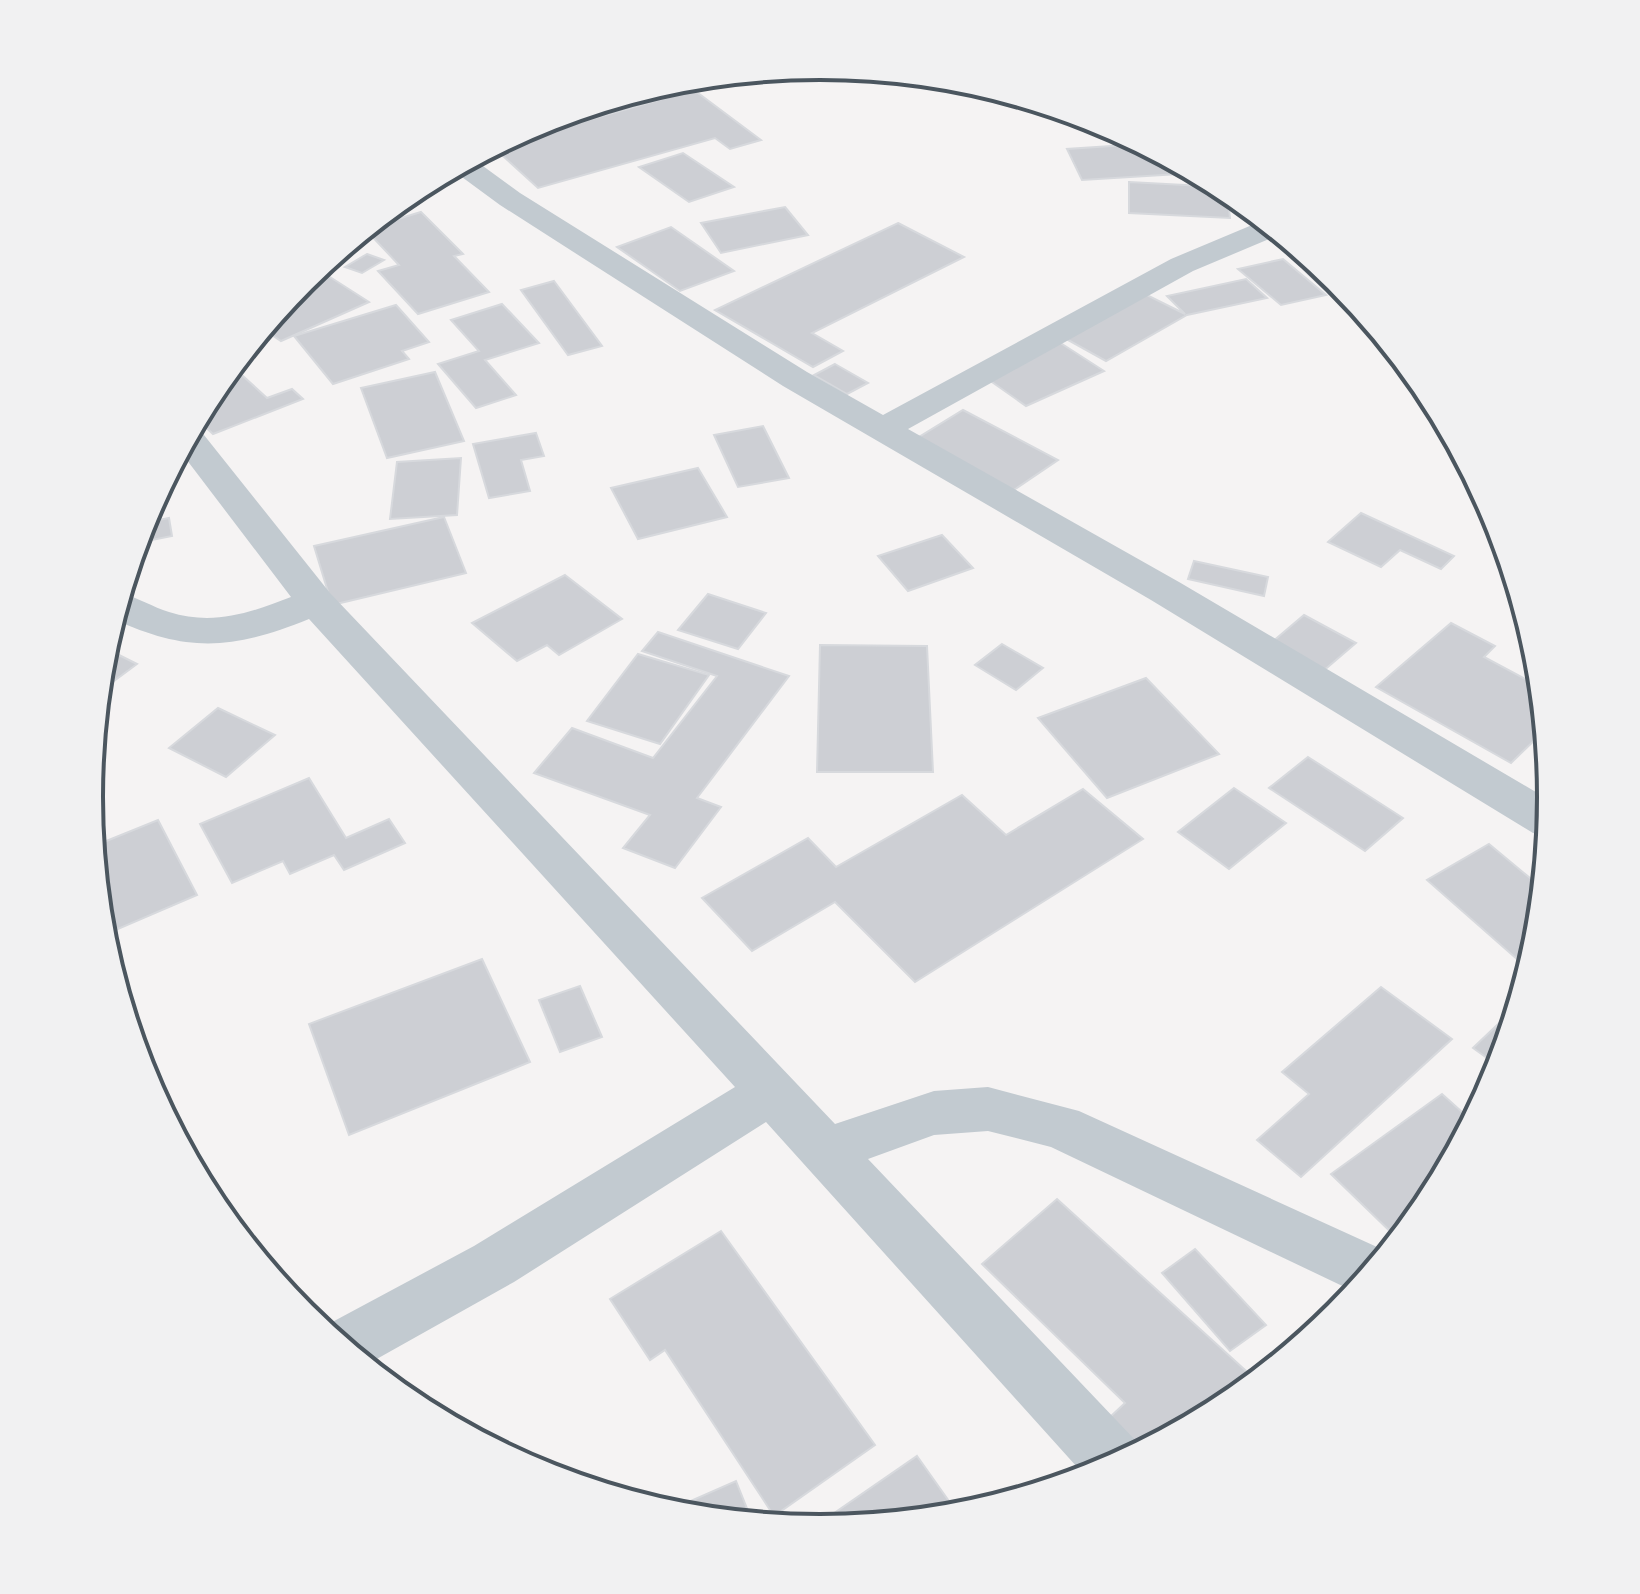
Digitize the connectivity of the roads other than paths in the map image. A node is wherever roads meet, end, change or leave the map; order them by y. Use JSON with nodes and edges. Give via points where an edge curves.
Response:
{"nodes":[{"id":1,"x":471,"y":171,"type":"edge"},
{"id":2,"x":1261,"y":232,"type":"edge"},
{"id":3,"x":882,"y":429,"type":"junction"},
{"id":4,"x":195,"y":446,"type":"edge"},
{"id":5,"x":316,"y":602,"type":"junction"},
{"id":6,"x":127,"y":610,"type":"edge"},
{"id":7,"x":1536,"y":813,"type":"edge"},
{"id":8,"x":772,"y":1091,"type":"junction"},
{"id":9,"x":826,"y":1150,"type":"junction"},
{"id":10,"x":1361,"y":1267,"type":"edge"},
{"id":11,"x":353,"y":1341,"type":"edge"},
{"id":12,"x":1106,"y":1454,"type":"edge"}],
"edges":[{"from":1,"to":3,"type":"street"},
{"from":2,"to":3,"type":"street","via":[[1182,265]]},
{"from":3,"to":7,"type":"street"},
{"from":4,"to":5,"type":"street"},
{"from":5,"to":6,"type":"street","via":[[228,631],[187,629]]},
{"from":5,"to":8,"type":"street"},
{"from":8,"to":9,"type":"street"},
{"from":8,"to":11,"type":"street","via":[[494,1264]]},
{"from":9,"to":10,"type":"street","via":[[934,1113],[988,1109],[1060,1127]]},
{"from":9,"to":12,"type":"street"}]}
